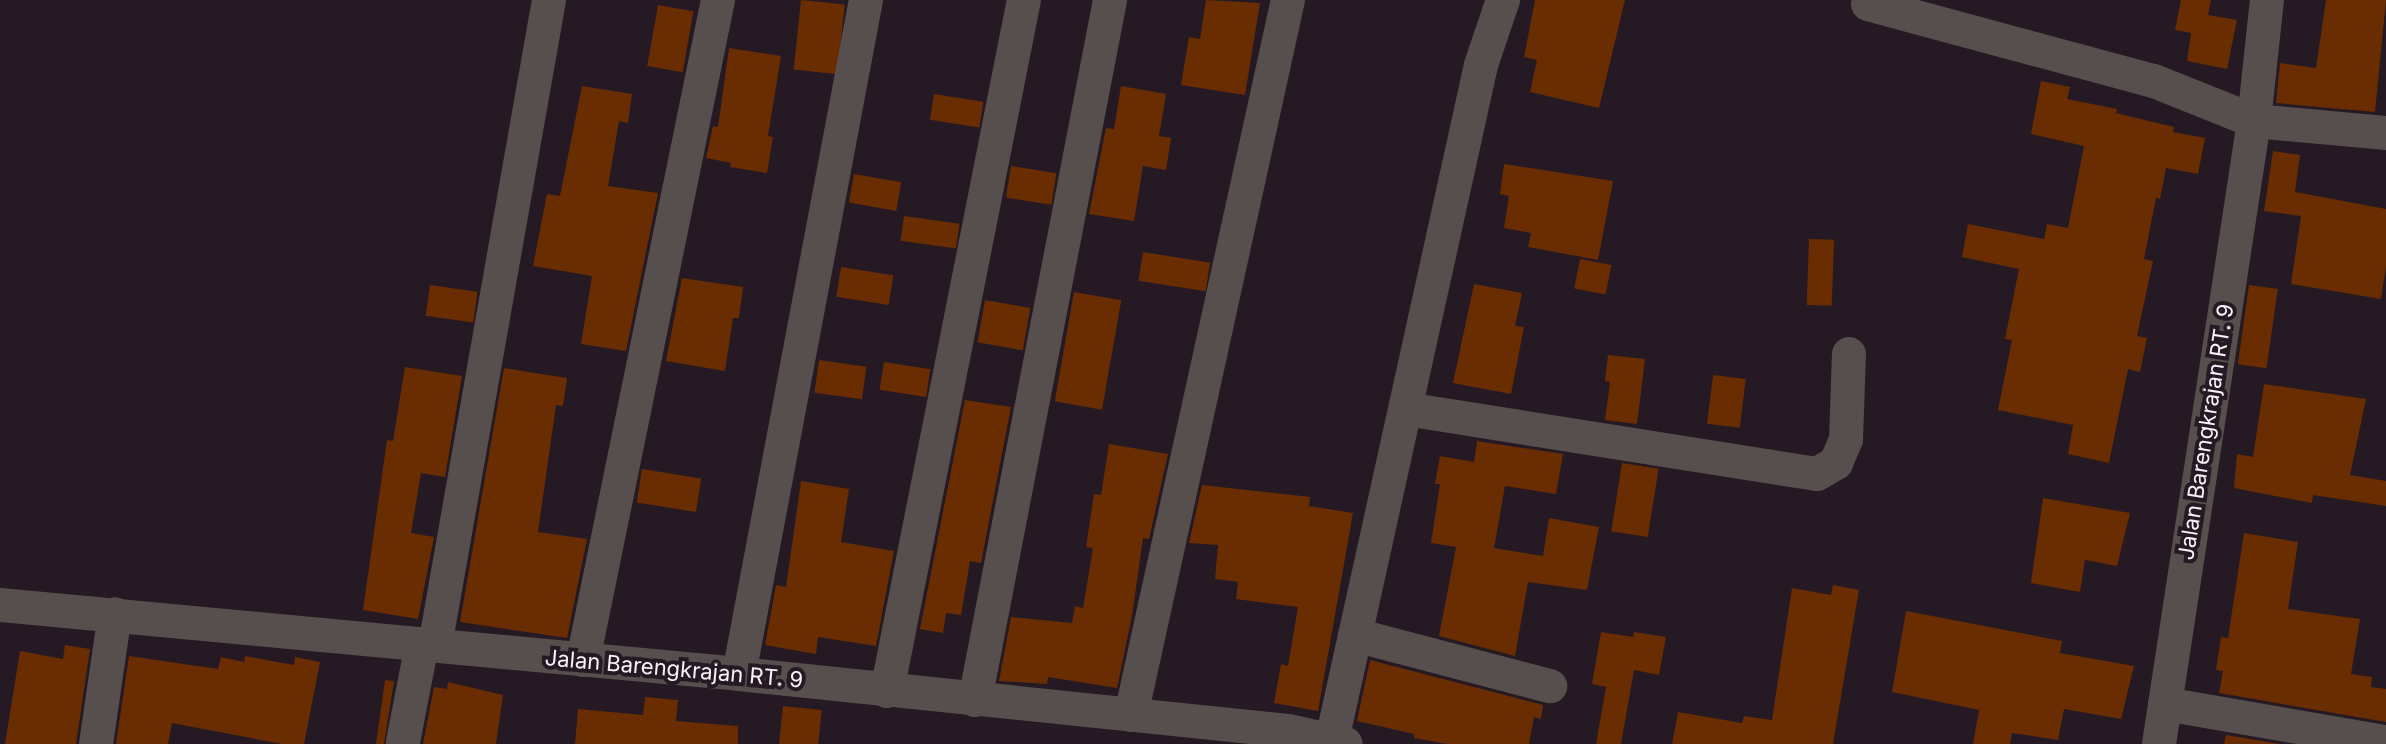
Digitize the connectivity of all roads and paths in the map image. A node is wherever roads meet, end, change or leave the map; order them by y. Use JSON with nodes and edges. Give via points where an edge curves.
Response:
{"nodes":[{"id":1,"x":549,"y":0,"type":"edge"},
{"id":2,"x":718,"y":0,"type":"edge"},
{"id":3,"x":866,"y":0,"type":"edge"},
{"id":4,"x":1024,"y":0,"type":"edge"},
{"id":5,"x":1110,"y":0,"type":"edge"},
{"id":6,"x":1288,"y":0,"type":"edge"},
{"id":7,"x":1503,"y":0,"type":"edge"},
{"id":8,"x":2267,"y":0,"type":"edge"},
{"id":9,"x":1868,"y":4,"type":"dead end"},
{"id":10,"x":2254,"y":121,"type":"junction"},
{"id":11,"x":2386,"y":133,"type":"edge"},
{"id":12,"x":1849,"y":354,"type":"dead end"},
{"id":13,"x":1406,"y":409,"type":"junction"},
{"id":14,"x":0,"y":605,"type":"edge"},
{"id":15,"x":115,"y":614,"type":"junction"},
{"id":16,"x":1355,"y":635,"type":"junction"},
{"id":17,"x":428,"y":645,"type":"junction"},
{"id":18,"x":583,"y":660,"type":"junction"},
{"id":19,"x":739,"y":674,"type":"junction"},
{"id":20,"x":1550,"y":686,"type":"dead end"},
{"id":21,"x":887,"y":691,"type":"junction"},
{"id":22,"x":975,"y":700,"type":"junction"},
{"id":23,"x":2165,"y":704,"type":"junction"},
{"id":24,"x":1131,"y":715,"type":"junction"},
{"id":25,"x":403,"y":742,"type":"dead end"},
{"id":26,"x":1339,"y":742,"type":"edge"},
{"id":27,"x":2386,"y":742,"type":"edge"},
{"id":28,"x":96,"y":744,"type":"edge"},
{"id":29,"x":2159,"y":744,"type":"edge"}],
"edges":[{"from":1,"to":17,"type":"street"},
{"from":2,"to":18,"type":"street"},
{"from":3,"to":19,"type":"street"},
{"from":4,"to":21,"type":"street"},
{"from":5,"to":22,"type":"street"},
{"from":6,"to":24,"type":"street"},
{"from":7,"to":13,"type":"street","via":[[1481,65]]},
{"from":8,"to":10,"type":"street","name":"Jalan Barengkrajan RT. 9"},
{"from":9,"to":10,"type":"street","via":[[2154,81]]},
{"from":10,"to":11,"type":"street"},
{"from":10,"to":23,"type":"street","name":"Jalan Barengkrajan RT. 9"},
{"from":12,"to":13,"type":"street","via":[[1846,439],[1836,463],[1817,474]]},
{"from":13,"to":16,"type":"street"},
{"from":14,"to":15,"type":"street","name":"Jalan Barengkrajan RT. 9"},
{"from":15,"to":17,"type":"street","name":"Jalan Barengkrajan RT. 9"},
{"from":15,"to":28,"type":"street"},
{"from":16,"to":20,"type":"street"},
{"from":16,"to":26,"type":"street"},
{"from":17,"to":18,"type":"street","name":"Jalan Barengkrajan RT. 9"},
{"from":17,"to":25,"type":"street"},
{"from":18,"to":19,"type":"street","name":"Jalan Barengkrajan RT. 9"},
{"from":19,"to":21,"type":"street","name":"Jalan Barengkrajan RT. 9"},
{"from":21,"to":22,"type":"street","name":"Jalan Barengkrajan RT. 9"},
{"from":22,"to":24,"type":"street","name":"Jalan Barengkrajan RT. 9"},
{"from":23,"to":27,"type":"street"},
{"from":23,"to":29,"type":"street","name":"Jalan Barengkrajan RT. 9"},
{"from":24,"to":26,"type":"street","name":"Jalan Barengkrajan RT. 9","via":[[1289,731]]}]}
